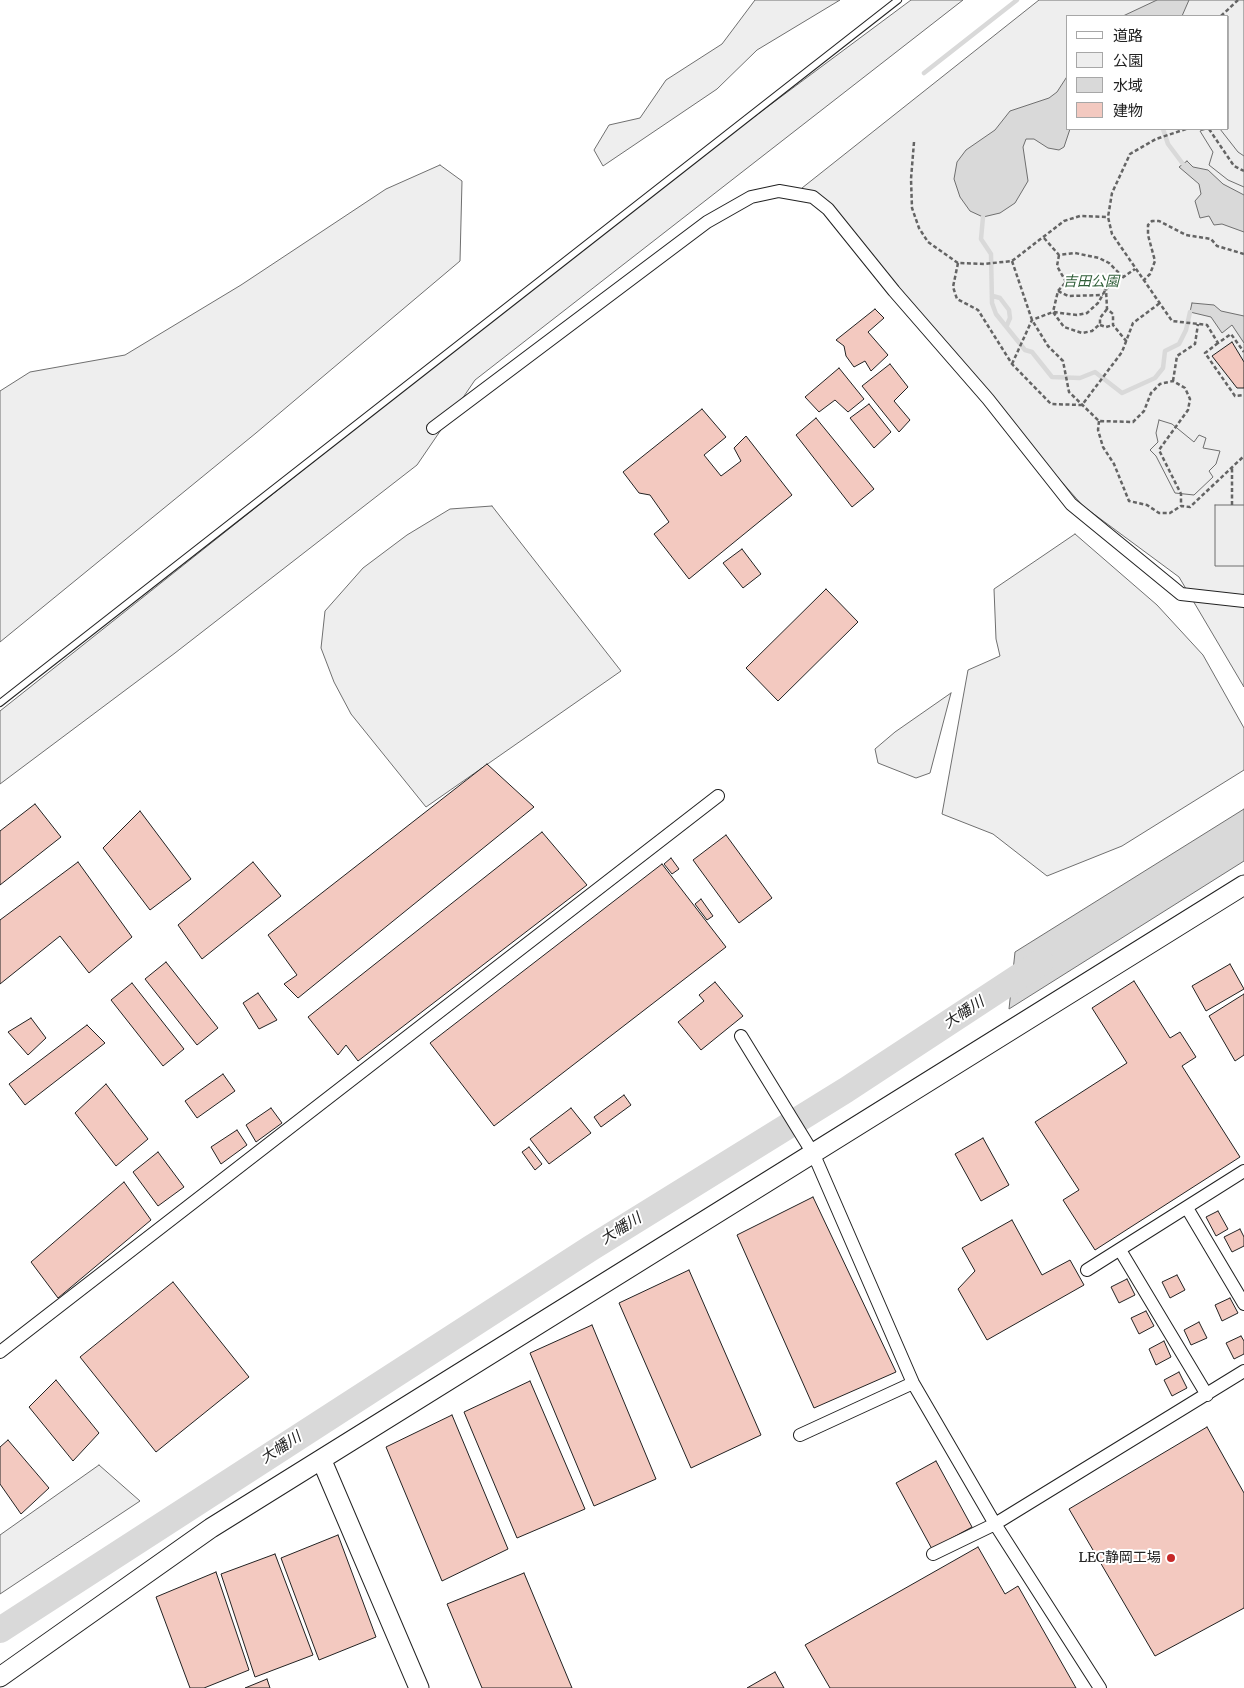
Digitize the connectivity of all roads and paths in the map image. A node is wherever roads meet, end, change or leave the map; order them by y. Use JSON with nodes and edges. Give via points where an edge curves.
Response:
{"nodes":[{"id":1,"x":898,"y":0,"type":"edge"},
{"id":2,"x":1238,"y":0,"type":"edge"},
{"id":3,"x":1222,"y":15,"type":"edge"},
{"id":4,"x":1183,"y":130,"type":"edge"},
{"id":5,"x":1210,"y":130,"type":"edge"},
{"id":6,"x":914,"y":142,"type":"dead end"},
{"id":7,"x":1244,"y":172,"type":"edge"},
{"id":8,"x":1108,"y":217,"type":"junction"},
{"id":9,"x":1044,"y":238,"type":"junction"},
{"id":10,"x":1244,"y":254,"type":"edge"},
{"id":11,"x":1058,"y":255,"type":"junction"},
{"id":12,"x":1012,"y":261,"type":"junction"},
{"id":13,"x":958,"y":263,"type":"junction"},
{"id":14,"x":1135,"y":269,"type":"junction"},
{"id":15,"x":1124,"y":278,"type":"junction"},
{"id":16,"x":1143,"y":281,"type":"junction"},
{"id":17,"x":1066,"y":282,"type":"junction"},
{"id":18,"x":1106,"y":289,"type":"junction"},
{"id":19,"x":1058,"y":291,"type":"junction"},
{"id":20,"x":1103,"y":295,"type":"junction"},
{"id":21,"x":1160,"y":303,"type":"junction"},
{"id":22,"x":1107,"y":309,"type":"junction"},
{"id":23,"x":1053,"y":312,"type":"junction"},
{"id":24,"x":1032,"y":320,"type":"junction"},
{"id":25,"x":1197,"y":323,"type":"junction"},
{"id":26,"x":1100,"y":324,"type":"junction"},
{"id":27,"x":1113,"y":326,"type":"junction"},
{"id":28,"x":1127,"y":342,"type":"junction"},
{"id":29,"x":1218,"y":343,"type":"junction"},
{"id":30,"x":1244,"y":352,"type":"edge"},
{"id":31,"x":1012,"y":364,"type":"junction"},
{"id":32,"x":1173,"y":381,"type":"junction"},
{"id":33,"x":1244,"y":396,"type":"edge"},
{"id":34,"x":1082,"y":405,"type":"junction"},
{"id":35,"x":1099,"y":421,"type":"junction"},
{"id":36,"x":433,"y":428,"type":"dead end"},
{"id":37,"x":1244,"y":456,"type":"edge"},
{"id":38,"x":1232,"y":467,"type":"junction"},
{"id":39,"x":1232,"y":505,"type":"dead end"},
{"id":40,"x":1181,"y":506,"type":"junction"},
{"id":41,"x":1244,"y":601,"type":"edge"},
{"id":42,"x":0,"y":702,"type":"edge"},
{"id":43,"x":718,"y":796,"type":"dead end"},
{"id":44,"x":1244,"y":886,"type":"edge"},
{"id":45,"x":741,"y":1036,"type":"dead end"},
{"id":46,"x":809,"y":1147,"type":"junction"},
{"id":47,"x":1244,"y":1172,"type":"edge"},
{"id":48,"x":1187,"y":1208,"type":"junction"},
{"id":49,"x":1120,"y":1250,"type":"junction"},
{"id":50,"x":1087,"y":1270,"type":"dead end"},
{"id":51,"x":1244,"y":1304,"type":"edge"},
{"id":52,"x":0,"y":1352,"type":"edge"},
{"id":53,"x":1244,"y":1371,"type":"edge"},
{"id":54,"x":913,"y":1383,"type":"junction"},
{"id":55,"x":1207,"y":1395,"type":"junction"},
{"id":56,"x":800,"y":1435,"type":"dead end"},
{"id":57,"x":322,"y":1461,"type":"junction"},
{"id":58,"x":995,"y":1524,"type":"junction"},
{"id":59,"x":933,"y":1554,"type":"dead end"},
{"id":60,"x":0,"y":1677,"type":"edge"},
{"id":61,"x":420,"y":1688,"type":"edge"},
{"id":62,"x":1100,"y":1688,"type":"edge"}],
"edges":[{"from":1,"to":42,"type":"lane"},
{"from":2,"to":3,"type":"path"},
{"from":4,"to":8,"type":"path","via":[[1130,154],[1112,193]]},
{"from":5,"to":7,"type":"path","via":[[1234,166]]},
{"from":6,"to":13,"type":"path","via":[[912,208],[919,228],[928,242]]},
{"from":8,"to":9,"type":"path","via":[[1080,216],[1064,220]]},
{"from":8,"to":14,"type":"path","via":[[1112,234]]},
{"from":9,"to":11,"type":"path"},
{"from":9,"to":12,"type":"path"},
{"from":10,"to":16,"type":"path","via":[[1152,220],[1148,225],[1148,235],[1154,261],[1150,274]]},
{"from":11,"to":15,"type":"path","via":[[1075,253],[1099,258]]},
{"from":11,"to":17,"type":"path","via":[[1057,266]]},
{"from":12,"to":13,"type":"path"},
{"from":12,"to":24,"type":"path"},
{"from":13,"to":31,"type":"path","via":[[953,287],[957,299],[978,310]]},
{"from":14,"to":15,"type":"path"},
{"from":14,"to":16,"type":"path"},
{"from":15,"to":18,"type":"path"},
{"from":16,"to":21,"type":"path"},
{"from":17,"to":18,"type":"path","via":[[1079,279]]},
{"from":17,"to":19,"type":"path"},
{"from":18,"to":20,"type":"path"},
{"from":18,"to":22,"type":"path"},
{"from":19,"to":20,"type":"path","via":[[1068,296]]},
{"from":19,"to":23,"type":"path"},
{"from":20,"to":23,"type":"path","via":[[1087,313]]},
{"from":21,"to":25,"type":"path","via":[[1172,320]]},
{"from":21,"to":28,"type":"path","via":[[1133,324]]},
{"from":22,"to":26,"type":"path","via":[[1100,318]]},
{"from":22,"to":27,"type":"path","via":[[1113,314]]},
{"from":23,"to":24,"type":"path"},
{"from":23,"to":26,"type":"path","via":[[1071,331],[1092,331]]},
{"from":24,"to":31,"type":"path"},
{"from":24,"to":34,"type":"path","via":[[1048,346],[1063,361],[1070,392]]},
{"from":25,"to":29,"type":"path","via":[[1206,325]]},
{"from":25,"to":32,"type":"path","via":[[1195,344],[1177,356]]},
{"from":26,"to":27,"type":"path"},
{"from":27,"to":28,"type":"path"},
{"from":28,"to":34,"type":"path"},
{"from":29,"to":30,"type":"path","via":[[1231,334]]},
{"from":29,"to":33,"type":"path","via":[[1205,354],[1235,396]]},
{"from":31,"to":34,"type":"path","via":[[1051,404]]},
{"from":32,"to":35,"type":"path","via":[[1160,384],[1151,393],[1144,411],[1133,422]]},
{"from":32,"to":40,"type":"path","via":[[1185,388],[1190,399],[1188,410],[1159,450],[1181,494]]},
{"from":34,"to":35,"type":"path"},
{"from":35,"to":40,"type":"path","via":[[1103,447],[1114,464],[1129,501],[1147,505],[1159,513],[1170,513]]},
{"from":36,"to":41,"type":"street","via":[[707,222],[751,197],[779,191],[813,197],[828,209],[988,399],[1071,504],[1181,594]]},
{"from":37,"to":38,"type":"path"},
{"from":38,"to":39,"type":"path"},
{"from":38,"to":40,"type":"path","via":[[1190,507]]},
{"from":43,"to":52,"type":"street"},
{"from":44,"to":46,"type":"street"},
{"from":45,"to":46,"type":"street"},
{"from":46,"to":54,"type":"street"},
{"from":46,"to":57,"type":"street"},
{"from":47,"to":48,"type":"street"},
{"from":48,"to":49,"type":"street"},
{"from":48,"to":51,"type":"street"},
{"from":49,"to":50,"type":"street"},
{"from":49,"to":55,"type":"street"},
{"from":53,"to":55,"type":"street"},
{"from":54,"to":56,"type":"street"},
{"from":54,"to":58,"type":"street"},
{"from":55,"to":58,"type":"street"},
{"from":57,"to":60,"type":"street","via":[[211,1528]]},
{"from":57,"to":61,"type":"street"},
{"from":58,"to":59,"type":"street"},
{"from":58,"to":62,"type":"street"}]}
